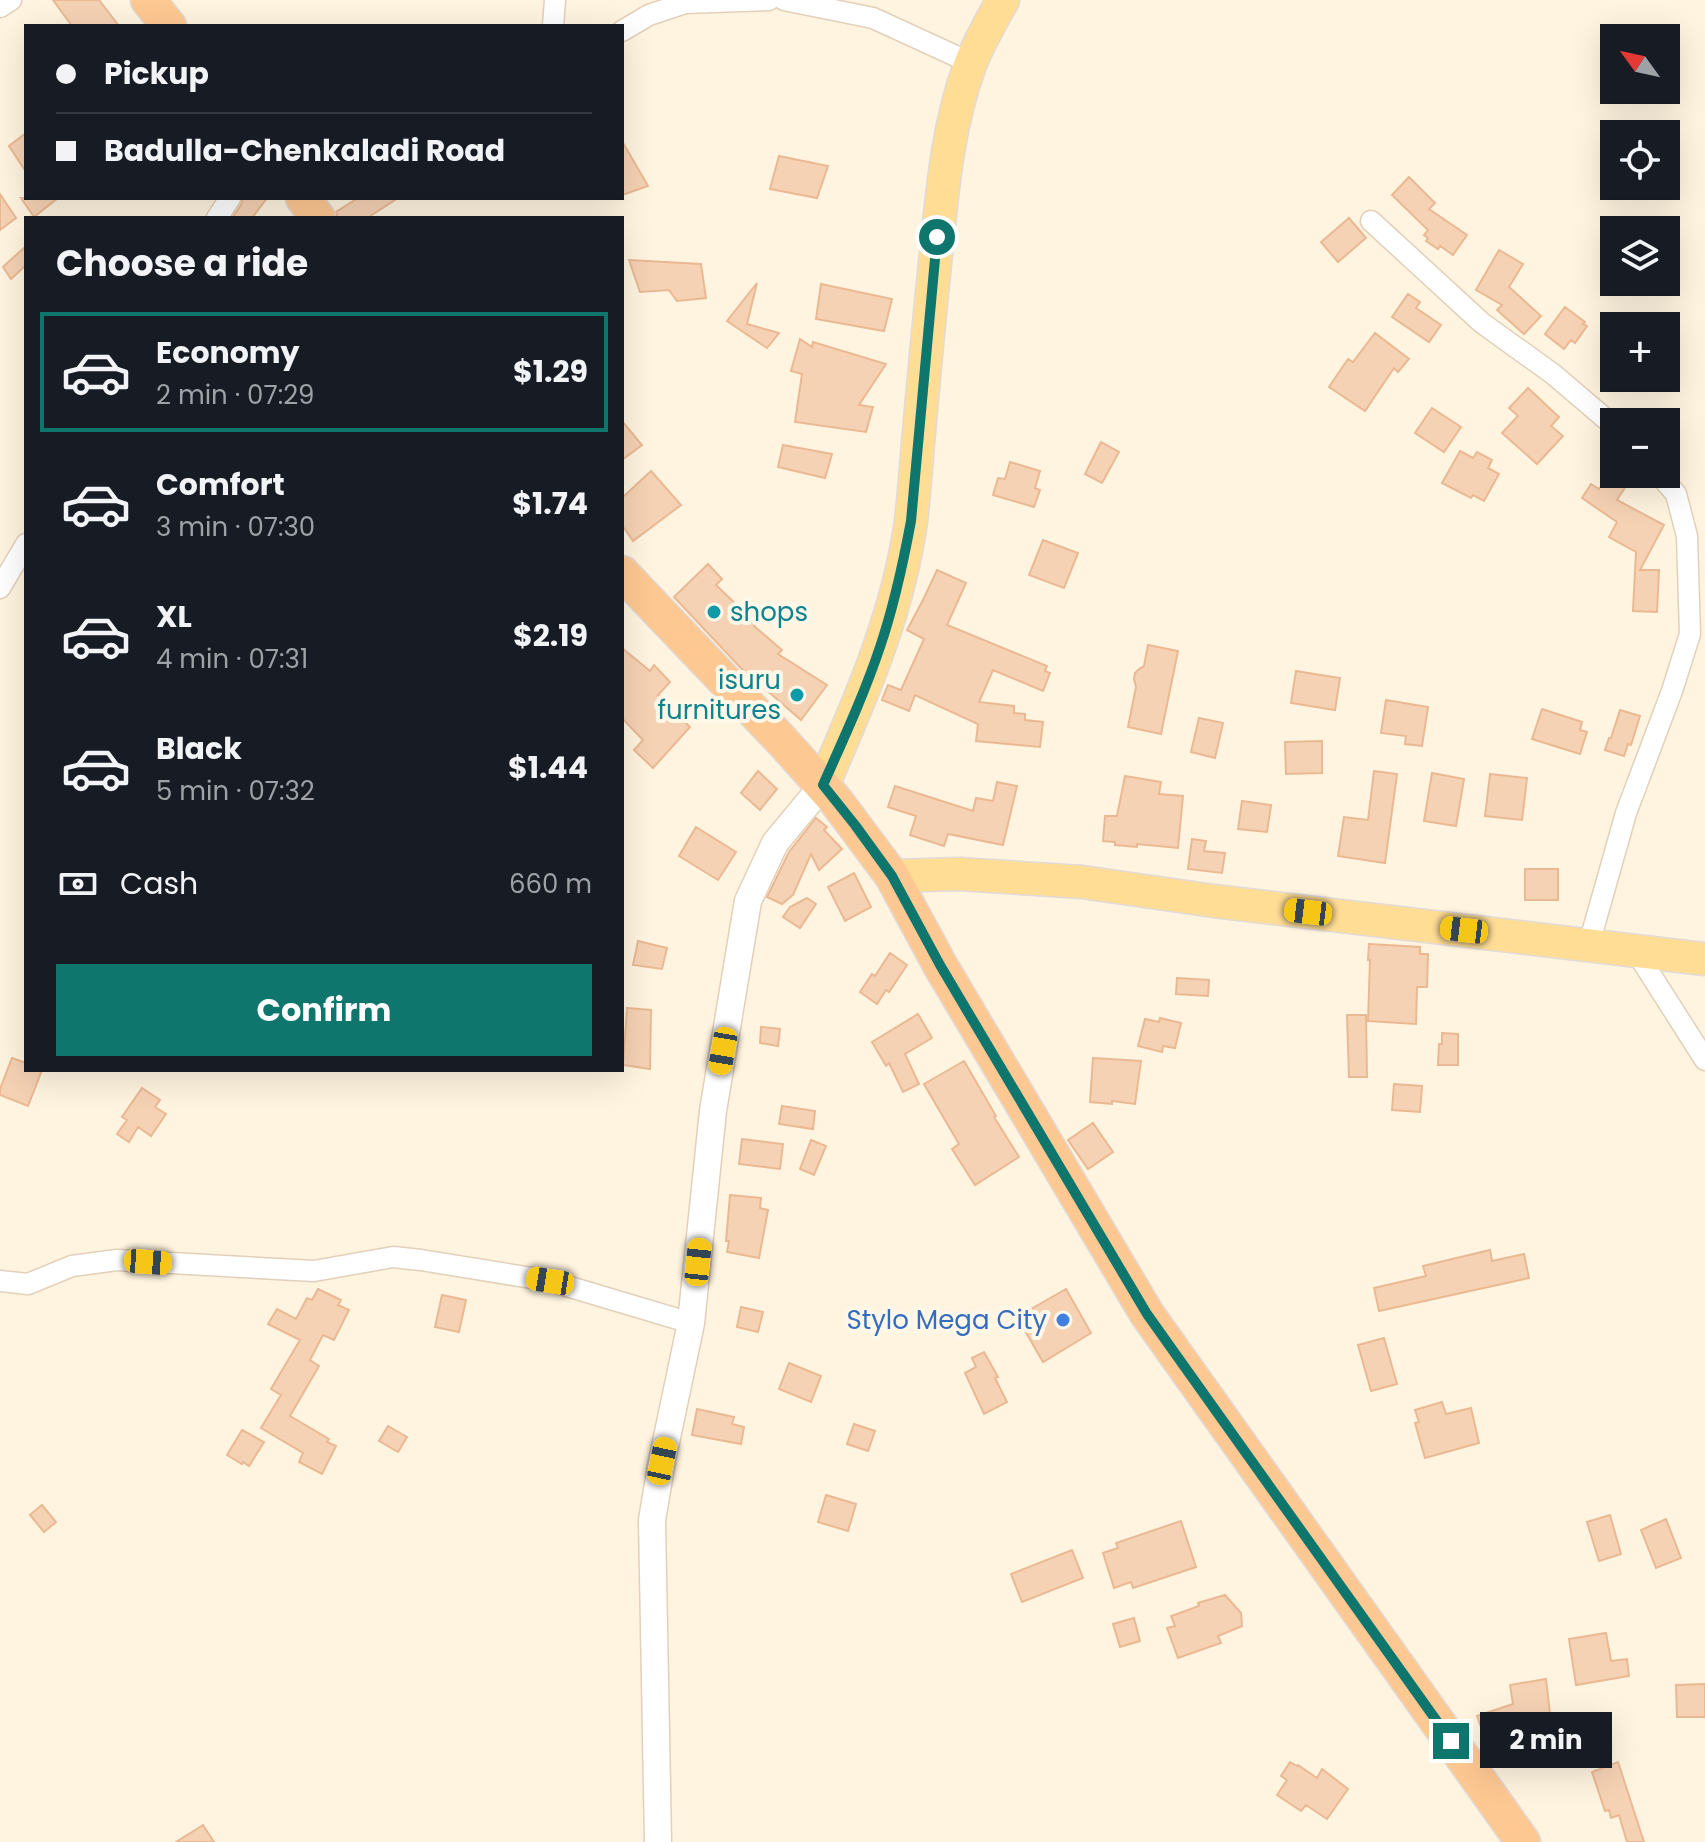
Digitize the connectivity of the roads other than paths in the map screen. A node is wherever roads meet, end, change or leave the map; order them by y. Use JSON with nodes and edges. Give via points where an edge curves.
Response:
{"nodes":[{"id":1,"x":11,"y":0,"type":"edge"},
{"id":2,"x":148,"y":0,"type":"edge"},
{"id":3,"x":555,"y":0,"type":"edge"},
{"id":4,"x":769,"y":0,"type":"edge"},
{"id":5,"x":784,"y":0,"type":"edge"},
{"id":6,"x":1003,"y":0,"type":"edge"},
{"id":7,"x":0,"y":7,"type":"edge"},
{"id":8,"x":167,"y":24,"type":"edge"},
{"id":9,"x":553,"y":24,"type":"edge"},
{"id":10,"x":624,"y":30,"type":"edge"},
{"id":11,"x":971,"y":63,"type":"junction"},
{"id":12,"x":1371,"y":221,"type":"dead end"},
{"id":13,"x":1600,"y":414,"type":"edge"},
{"id":14,"x":1671,"y":488,"type":"edge"},
{"id":15,"x":24,"y":547,"type":"edge"},
{"id":16,"x":624,"y":575,"type":"edge"},
{"id":17,"x":0,"y":588,"type":"edge"},
{"id":18,"x":823,"y":785,"type":"junction"},
{"id":19,"x":892,"y":876,"type":"junction"},
{"id":20,"x":1589,"y":944,"type":"junction"},
{"id":21,"x":1635,"y":950,"type":"junction"},
{"id":22,"x":1705,"y":959,"type":"edge"},
{"id":23,"x":1705,"y":1060,"type":"edge"},
{"id":24,"x":0,"y":1281,"type":"edge"},
{"id":25,"x":691,"y":1323,"type":"junction"},
{"id":26,"x":658,"y":1842,"type":"edge"},
{"id":27,"x":1523,"y":1842,"type":"edge"}],
"edges":[{"from":1,"to":7,"type":"street"},
{"from":2,"to":8,"type":"highway"},
{"from":3,"to":9,"type":"street"},
{"from":4,"to":10,"type":"street","via":[[685,3]]},
{"from":5,"to":11,"type":"street","via":[[873,18]]},
{"from":6,"to":11,"type":"main road"},
{"from":11,"to":18,"type":"main road","via":[[943,177],[904,563],[879,648]]},
{"from":12,"to":13,"type":"street","via":[[1482,323]]},
{"from":14,"to":20,"type":"street","via":[[1687,536],[1690,634],[1626,813]]},
{"from":15,"to":17,"type":"street"},
{"from":16,"to":18,"type":"highway"},
{"from":18,"to":19,"type":"highway"},
{"from":18,"to":25,"type":"street","via":[[775,843],[748,901],[713,1111]]},
{"from":19,"to":20,"type":"main road","via":[[959,874],[1082,882]]},
{"from":19,"to":27,"type":"highway","via":[[1147,1314]]},
{"from":20,"to":21,"type":"main road"},
{"from":21,"to":22,"type":"main road"},
{"from":21,"to":23,"type":"street"},
{"from":24,"to":25,"type":"street","via":[[28,1284],[72,1266],[117,1260],[314,1271],[393,1257],[550,1281]]},
{"from":25,"to":26,"type":"street","via":[[652,1520]]}]}
